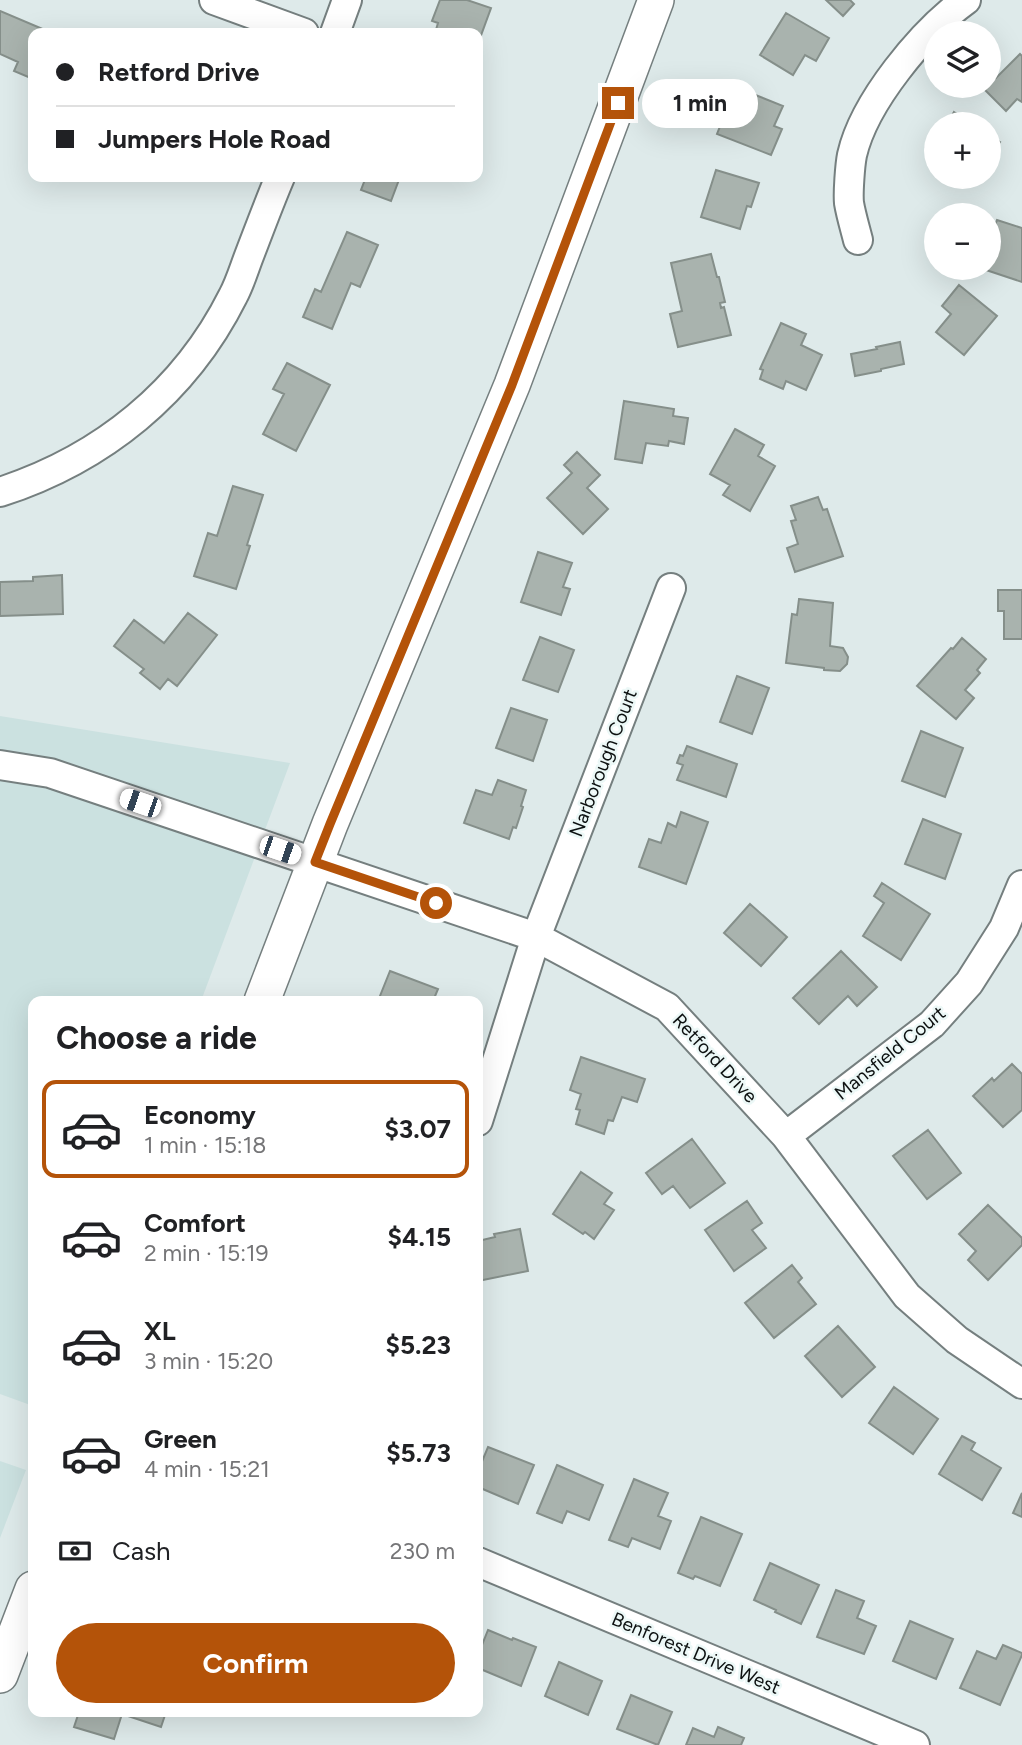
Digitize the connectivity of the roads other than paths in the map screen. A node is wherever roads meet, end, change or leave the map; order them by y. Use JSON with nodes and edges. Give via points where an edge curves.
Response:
{"nodes":[{"id":1,"x":214,"y":0,"type":"edge"},
{"id":2,"x":346,"y":0,"type":"edge"},
{"id":3,"x":656,"y":0,"type":"edge"},
{"id":4,"x":966,"y":0,"type":"edge"},
{"id":5,"x":290,"y":28,"type":"edge"},
{"id":6,"x":337,"y":28,"type":"edge"},
{"id":7,"x":277,"y":182,"type":"edge"},
{"id":8,"x":858,"y":240,"type":"dead end"},
{"id":9,"x":0,"y":492,"type":"edge"},
{"id":10,"x":671,"y":588,"type":"dead end"},
{"id":11,"x":0,"y":765,"type":"edge"},
{"id":12,"x":315,"y":862,"type":"junction"},
{"id":13,"x":1022,"y":885,"type":"edge"},
{"id":14,"x":536,"y":937,"type":"junction"},
{"id":15,"x":263,"y":996,"type":"edge"},
{"id":16,"x":483,"y":1105,"type":"edge"},
{"id":17,"x":786,"y":1136,"type":"junction"},
{"id":18,"x":1022,"y":1384,"type":"edge"},
{"id":19,"x":483,"y":1564,"type":"edge"},
{"id":20,"x":28,"y":1602,"type":"edge"},
{"id":21,"x":0,"y":1675,"type":"edge"},
{"id":22,"x":915,"y":1745,"type":"edge"}],
"edges":[{"from":1,"to":5,"type":"street"},
{"from":2,"to":6,"type":"street"},
{"from":3,"to":12,"type":"main road","via":[[512,385]]},
{"from":4,"to":8,"type":"street","via":[[906,57],[861,129],[852,155],[849,202]]},
{"from":7,"to":9,"type":"street","via":[[234,294],[205,345],[177,380],[138,418],[99,446],[56,471]]},
{"from":10,"to":14,"type":"street","name":"Narborough Court"},
{"from":11,"to":12,"type":"street","name":"Retford Drive","via":[[50,773]]},
{"from":12,"to":14,"type":"street","name":"Retford Drive"},
{"from":12,"to":15,"type":"main road"},
{"from":13,"to":17,"type":"street","name":"Mansfield Court","via":[[1004,928],[969,983],[932,1024]]},
{"from":14,"to":16,"type":"street","name":"Narborough Court"},
{"from":14,"to":17,"type":"street","name":"Retford Drive","via":[[667,1007]]},
{"from":17,"to":18,"type":"street","name":"Retford Drive","via":[[907,1296],[957,1340]]},
{"from":19,"to":22,"type":"street","name":"Benforest Drive West"},
{"from":20,"to":21,"type":"main road"}]}
